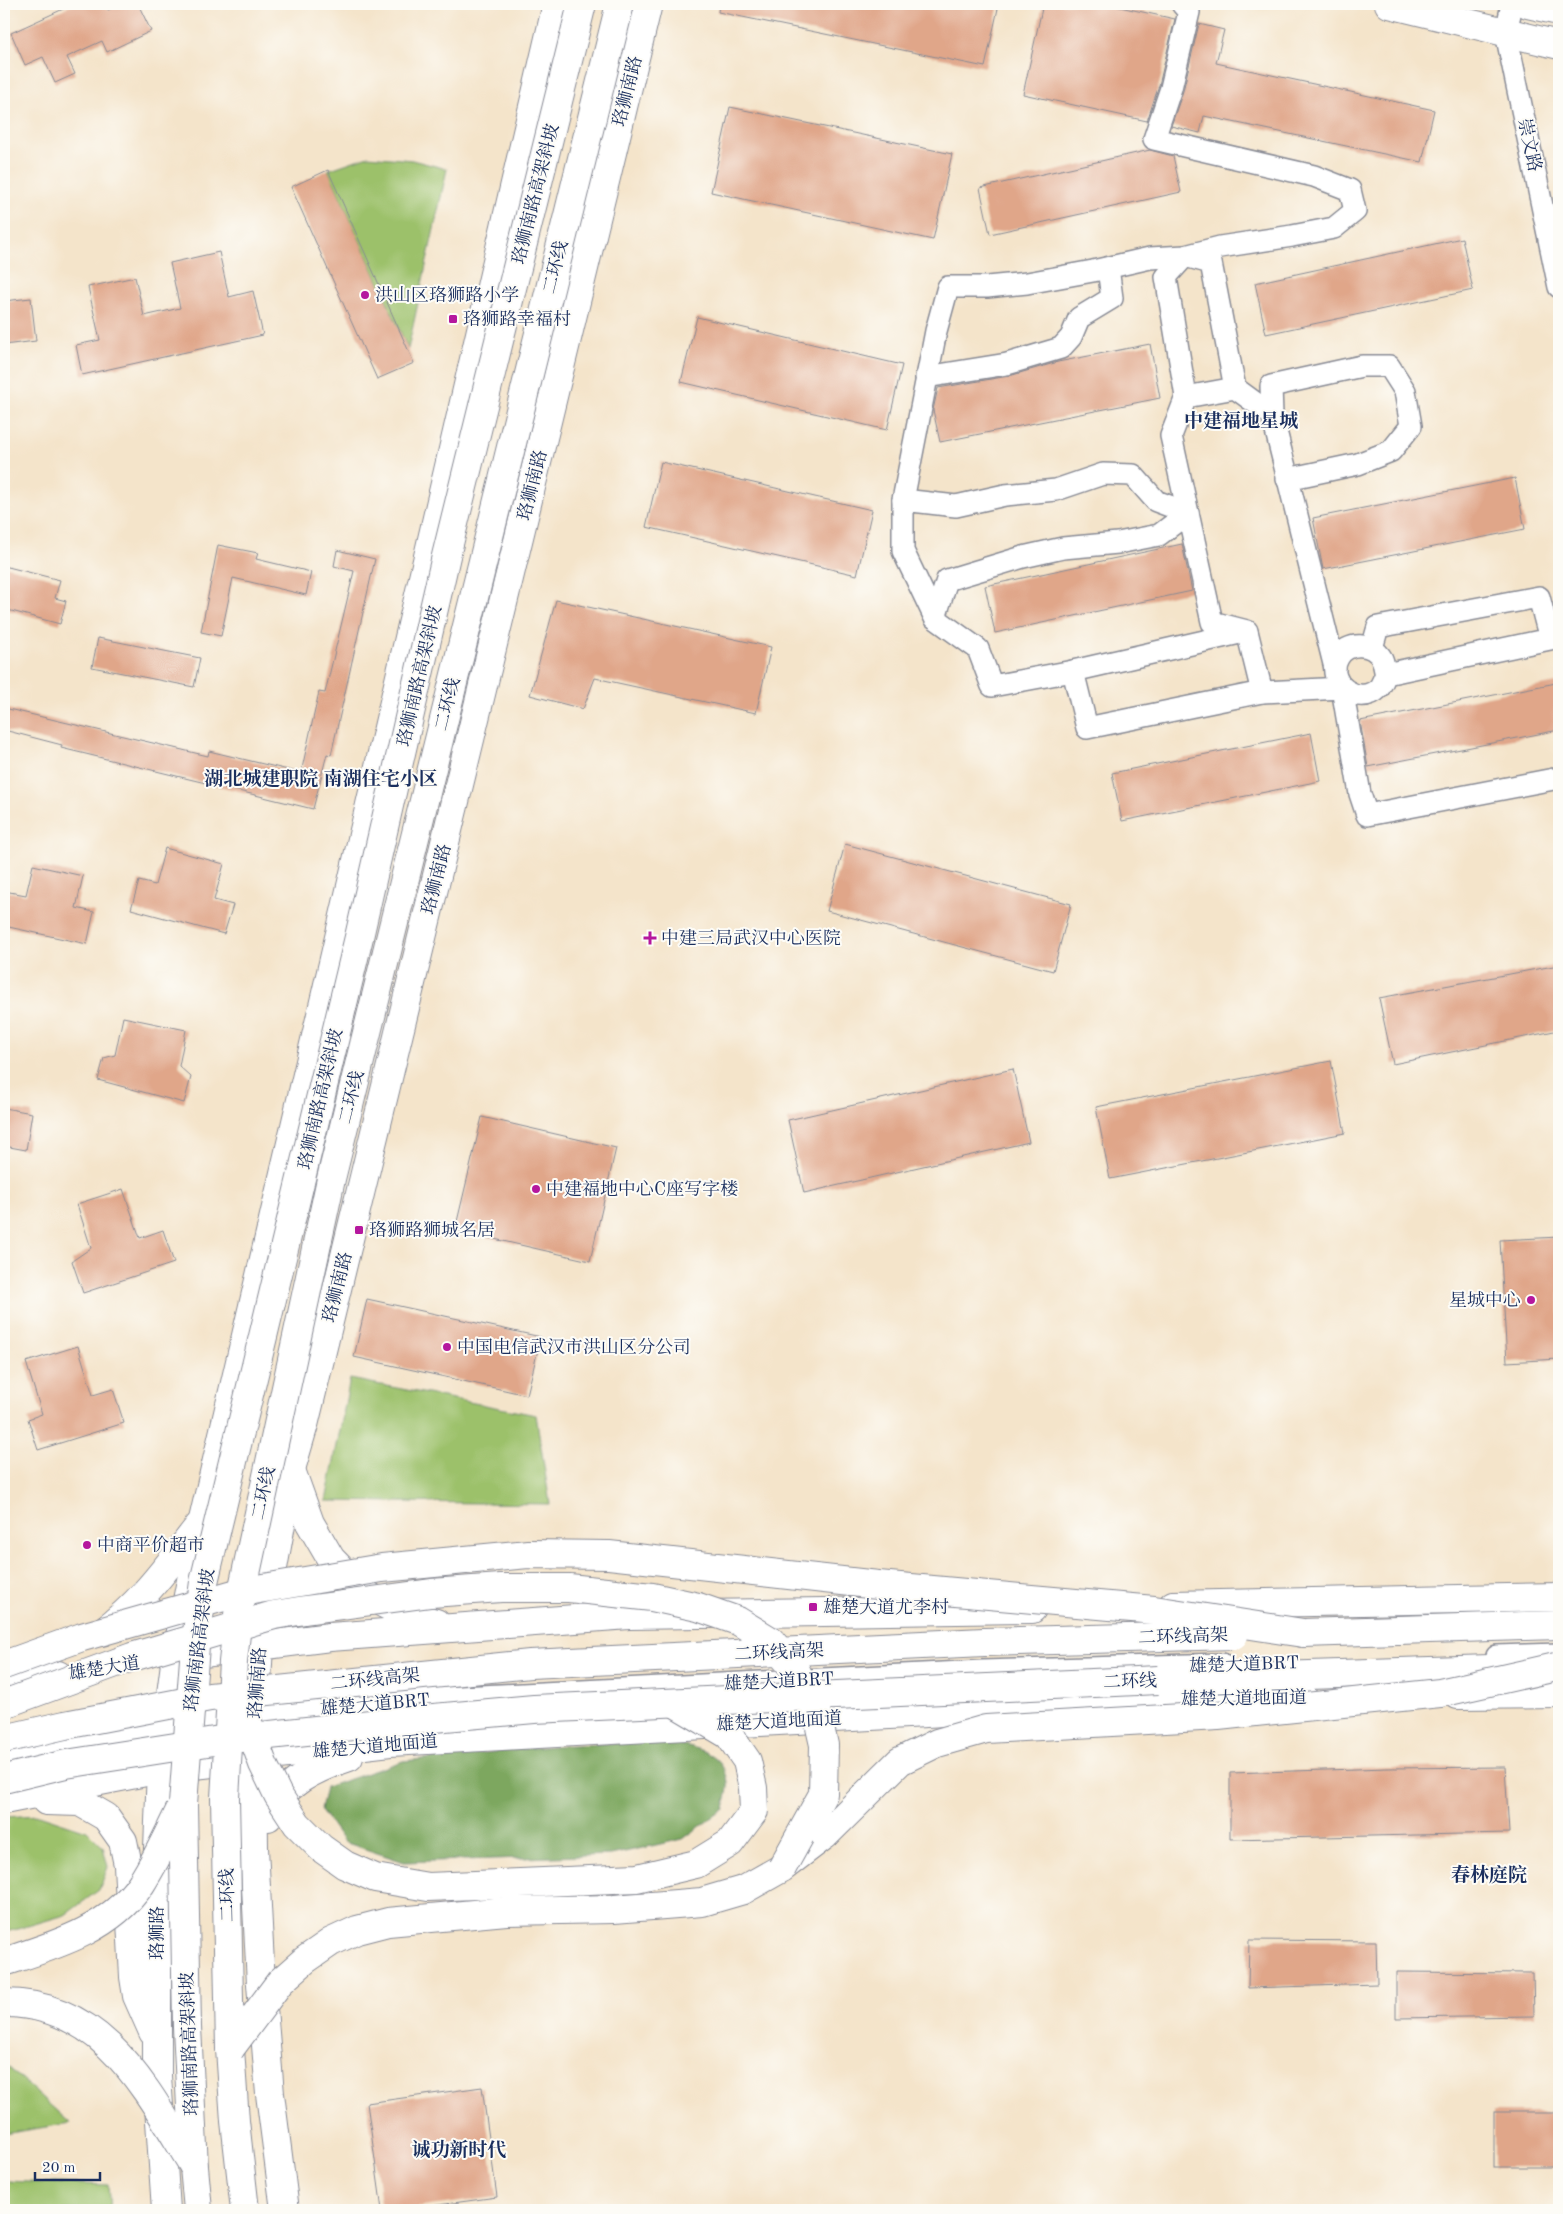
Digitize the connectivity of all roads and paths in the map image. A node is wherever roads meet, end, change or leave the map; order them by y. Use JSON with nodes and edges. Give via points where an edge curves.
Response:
{"nodes":[{"id":1,"x":557,"y":4,"type":"edge"},
{"id":2,"x":582,"y":4,"type":"edge"},
{"id":3,"x":620,"y":4,"type":"edge"},
{"id":4,"x":648,"y":4,"type":"edge"},
{"id":5,"x":1182,"y":4,"type":"edge"},
{"id":6,"x":1389,"y":4,"type":"edge"},
{"id":7,"x":1512,"y":4,"type":"edge"},
{"id":8,"x":1528,"y":4,"type":"edge"},
{"id":9,"x":1559,"y":11,"type":"edge"},
{"id":10,"x":1506,"y":33,"type":"junction"},
{"id":11,"x":1559,"y":45,"type":"edge"},
{"id":12,"x":1185,"y":256,"type":"junction"},
{"id":13,"x":1108,"y":268,"type":"junction"},
{"id":14,"x":1559,"y":287,"type":"edge"},
{"id":15,"x":926,"y":377,"type":"junction"},
{"id":16,"x":1235,"y":388,"type":"junction"},
{"id":17,"x":1186,"y":397,"type":"junction"},
{"id":18,"x":1272,"y":415,"type":"junction"},
{"id":19,"x":1287,"y":479,"type":"junction"},
{"id":20,"x":903,"y":500,"type":"junction"},
{"id":21,"x":1188,"y":513,"type":"junction"},
{"id":22,"x":935,"y":618,"type":"junction"},
{"id":23,"x":1246,"y":631,"type":"junction"},
{"id":24,"x":1372,"y":648,"type":"junction"},
{"id":25,"x":1335,"y":668,"type":"junction"},
{"id":26,"x":1074,"y":671,"type":"junction"},
{"id":27,"x":1386,"y":674,"type":"junction"},
{"id":28,"x":1342,"y":688,"type":"junction"},
{"id":29,"x":1262,"y":692,"type":"junction"},
{"id":30,"x":1559,"y":778,"type":"edge"},
{"id":31,"x":291,"y":1470,"type":"junction"},
{"id":32,"x":203,"y":1520,"type":"junction"},
{"id":33,"x":1559,"y":1597,"type":"edge"},
{"id":34,"x":1559,"y":1625,"type":"edge"},
{"id":35,"x":452,"y":1628,"type":"junction"},
{"id":36,"x":1302,"y":1633,"type":"junction"},
{"id":37,"x":259,"y":1645,"type":"junction"},
{"id":38,"x":176,"y":1656,"type":"junction"},
{"id":39,"x":233,"y":1662,"type":"junction"},
{"id":40,"x":1558,"y":1663,"type":"edge"},
{"id":41,"x":4,"y":1665,"type":"edge"},
{"id":42,"x":33,"y":1680,"type":"junction"},
{"id":43,"x":4,"y":1688,"type":"edge"},
{"id":44,"x":1559,"y":1694,"type":"edge"},
{"id":45,"x":688,"y":1702,"type":"junction"},
{"id":46,"x":4,"y":1704,"type":"edge"},
{"id":47,"x":255,"y":1714,"type":"junction"},
{"id":48,"x":167,"y":1725,"type":"junction"},
{"id":49,"x":4,"y":1739,"type":"edge"},
{"id":50,"x":390,"y":1742,"type":"junction"},
{"id":51,"x":253,"y":1758,"type":"junction"},
{"id":52,"x":4,"y":1759,"type":"edge"},
{"id":53,"x":161,"y":1769,"type":"junction"},
{"id":54,"x":4,"y":1779,"type":"edge"},
{"id":55,"x":4,"y":1800,"type":"edge"},
{"id":56,"x":4,"y":1804,"type":"edge"},
{"id":57,"x":183,"y":1804,"type":"junction"},
{"id":58,"x":254,"y":1848,"type":"junction"},
{"id":59,"x":782,"y":1868,"type":"junction"},
{"id":60,"x":4,"y":1962,"type":"edge"},
{"id":61,"x":4,"y":2002,"type":"edge"},
{"id":62,"x":157,"y":2043,"type":"junction"},
{"id":63,"x":230,"y":2049,"type":"junction"},
{"id":64,"x":194,"y":2167,"type":"junction"},
{"id":65,"x":166,"y":2210,"type":"edge"},
{"id":66,"x":198,"y":2210,"type":"edge"},
{"id":67,"x":245,"y":2210,"type":"edge"},
{"id":68,"x":285,"y":2210,"type":"edge"}],
"edges":[{"from":1,"to":32,"type":"main road"},
{"from":2,"to":57,"type":"main road","name":"珞狮南路高架斜坡","bridge":true,"via":[[446,556],[357,946],[204,1582]]},
{"from":3,"to":39,"type":"main road","name":"二环线","bridge":true,"via":[[331,1179],[239,1606]]},
{"from":4,"to":31,"type":"main road","name":"珞狮南路"},
{"from":5,"to":12,"type":"street","via":[[1190,12],[1154,139],[1314,176],[1350,190],[1355,211],[1334,228]]},
{"from":6,"to":10,"type":"main road"},
{"from":7,"to":10,"type":"street","name":"崇文路"},
{"from":8,"to":9,"type":"main road"},
{"from":10,"to":11,"type":"main road"},
{"from":10,"to":14,"type":"street","name":"崇文路"},
{"from":12,"to":13,"type":"street","via":[[1150,258]]},
{"from":12,"to":16,"type":"street","via":[[1211,263]]},
{"from":12,"to":17,"type":"street","via":[[1166,277]]},
{"from":13,"to":15,"type":"street","via":[[1112,298],[1078,318],[1071,337],[1061,348],[1007,364]]},
{"from":13,"to":15,"type":"street","via":[[1028,284],[948,287]]},
{"from":15,"to":20,"type":"street"},
{"from":16,"to":17,"type":"street"},
{"from":16,"to":18,"type":"street"},
{"from":17,"to":21,"type":"street","via":[[1171,436]]},
{"from":18,"to":19,"type":"street"},
{"from":18,"to":19,"type":"street","via":[[1271,386],[1362,366],[1389,366],[1405,392],[1410,426],[1391,451],[1358,464]]},
{"from":19,"to":25,"type":"street"},
{"from":20,"to":21,"type":"street","via":[[956,506],[1004,495],[1056,490],[1103,474],[1134,474],[1156,501]]},
{"from":20,"to":22,"type":"street","via":[[903,551]]},
{"from":21,"to":22,"type":"street","via":[[1159,535],[1063,548],[947,580]]},
{"from":21,"to":23,"type":"street","via":[[1212,622]]},
{"from":22,"to":26,"type":"street","via":[[978,649],[992,686]]},
{"from":23,"to":26,"type":"street"},
{"from":23,"to":29,"type":"street"},
{"from":24,"to":25,"type":"street","via":[[1348,647],[1338,657]]},
{"from":24,"to":27,"type":"street","via":[[1381,658]]},
{"from":24,"to":27,"type":"street","via":[[1378,627],[1539,597],[1550,639]]},
{"from":25,"to":28,"type":"street"},
{"from":26,"to":29,"type":"street","via":[[1087,728]]},
{"from":27,"to":28,"type":"street","via":[[1380,687],[1363,696]]},
{"from":28,"to":29,"type":"street"},
{"from":28,"to":30,"type":"street","via":[[1360,794],[1367,815]]},
{"from":31,"to":35,"type":"main road","via":[[310,1522],[331,1559],[365,1594],[406,1615]]},
{"from":31,"to":37,"type":"main road","name":"珞狮南路"},
{"from":32,"to":38,"type":"main road"},
{"from":32,"to":42,"type":"main road","via":[[132,1608]]},
{"from":33,"to":35,"type":"main road","via":[[629,1615]]},
{"from":34,"to":36,"type":"main road","name":"二环线高架"},
{"from":35,"to":37,"type":"main road"},
{"from":36,"to":41,"type":"main road","bridge":true,"via":[[1154,1610],[878,1585],[609,1555],[528,1554],[382,1568],[241,1592],[82,1637]]},
{"from":36,"to":49,"type":"main road","name":"二环线高架","bridge":true,"via":[[984,1642],[530,1664],[210,1697]]},
{"from":37,"to":38,"type":"main road"},
{"from":37,"to":47,"type":"main road","name":"珞狮南路"},
{"from":38,"to":42,"type":"main road","name":"雄楚大道"},
{"from":38,"to":48,"type":"main road","name":"珞狮路"},
{"from":39,"to":45,"type":"main road","bridge":true,"via":[[244,1712],[263,1764],[297,1824],[344,1865],[375,1878],[428,1887],[636,1878],[696,1864],[730,1843],[754,1811],[747,1761],[728,1735]]},
{"from":39,"to":63,"type":"main road","name":"二环线","bridge":true,"via":[[225,1798]]},
{"from":40,"to":45,"type":"main road","name":"二环线","bridge":true},
{"from":40,"to":47,"type":"street","name":"雄楚大道BRT","via":[[964,1672],[450,1698]]},
{"from":40,"to":59,"type":"main road","bridge":true,"via":[[1440,1693],[1218,1716],[986,1729],[937,1744],[900,1761],[825,1835]]},
{"from":42,"to":43,"type":"main road"},
{"from":44,"to":50,"type":"main road","name":"雄楚大道地面道","via":[[1205,1698]]},
{"from":45,"to":54,"type":"main road","name":"二环线","bridge":true,"via":[[534,1709],[243,1738],[66,1764]]},
{"from":46,"to":59,"type":"main road","bridge":true,"via":[[132,1657],[274,1615],[431,1592],[501,1588],[569,1588],[652,1597],[698,1607],[738,1621],[771,1641],[796,1671],[816,1710],[824,1745],[823,1794]]},
{"from":47,"to":48,"type":"street","name":"雄楚大道BRT"},
{"from":47,"to":51,"type":"main road","name":"珞狮南路"},
{"from":48,"to":52,"type":"street","name":"雄楚大道BRT"},
{"from":48,"to":53,"type":"main road","name":"珞狮路"},
{"from":50,"to":51,"type":"main road","name":"雄楚大道地面道"},
{"from":50,"to":58,"type":"main road","via":[[326,1764],[290,1786],[271,1809]]},
{"from":51,"to":53,"type":"main road","name":"雄楚大道地面道"},
{"from":51,"to":58,"type":"main road"},
{"from":53,"to":55,"type":"main road","name":"雄楚大道地面道"},
{"from":53,"to":62,"type":"main road","name":"珞狮路"},
{"from":56,"to":62,"type":"main road","via":[[80,1802],[106,1816],[123,1842],[128,1864],[137,1996]]},
{"from":57,"to":60,"type":"main road","bridge":true,"via":[[140,1886],[114,1912],[82,1935]]},
{"from":57,"to":64,"type":"main road","name":"珞狮南路高架斜坡","bridge":true,"via":[[187,2028]]},
{"from":58,"to":68,"type":"main road","via":[[270,2094]]},
{"from":59,"to":63,"type":"main road","bridge":true,"via":[[743,1890],[702,1902],[614,1909],[506,1911],[388,1922],[357,1930],[331,1942],[280,1982]]},
{"from":61,"to":64,"type":"main road","bridge":true,"via":[[54,2010],[85,2024],[142,2084]]},
{"from":62,"to":65,"type":"main road","name":"珞狮路"},
{"from":63,"to":67,"type":"main road","name":"二环线"},
{"from":64,"to":66,"type":"main road","name":"珞狮南路高架斜坡"}]}
